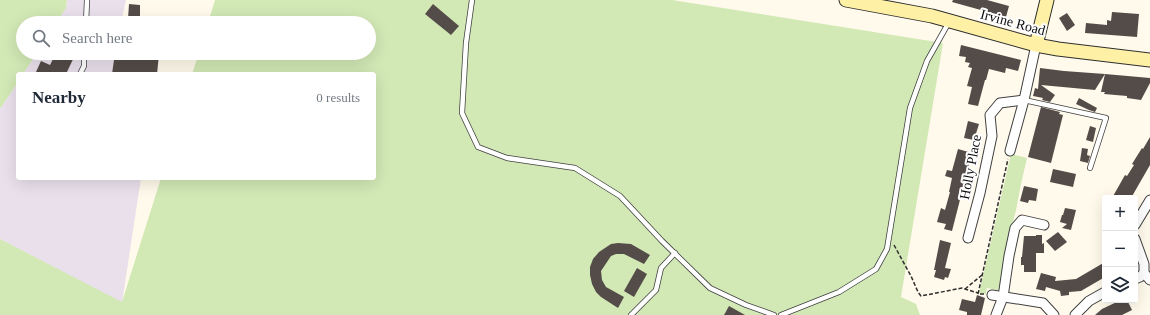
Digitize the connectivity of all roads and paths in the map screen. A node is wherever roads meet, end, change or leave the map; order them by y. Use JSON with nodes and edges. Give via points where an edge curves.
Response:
{"nodes":[{"id":1,"x":87,"y":0,"type":"edge"},
{"id":2,"x":472,"y":0,"type":"edge"},
{"id":3,"x":846,"y":0,"type":"edge"},
{"id":4,"x":1047,"y":0,"type":"edge"},
{"id":5,"x":86,"y":16,"type":"edge"},
{"id":6,"x":950,"y":21,"type":"junction"},
{"id":7,"x":1036,"y":45,"type":"junction"},
{"id":8,"x":84,"y":60,"type":"edge"},
{"id":9,"x":1150,"y":60,"type":"edge"},
{"id":10,"x":81,"y":72,"type":"edge"},
{"id":11,"x":1024,"y":100,"type":"junction"},
{"id":12,"x":1010,"y":151,"type":"joint"},
{"id":13,"x":1090,"y":168,"type":"dead end"},
{"id":14,"x":1150,"y":200,"type":"edge"},
{"id":15,"x":1138,"y":220,"type":"edge"},
{"id":16,"x":1044,"y":225,"type":"dead end"},
{"id":17,"x":890,"y":236,"type":"junction"},
{"id":18,"x":968,"y":238,"type":"dead end"},
{"id":19,"x":1138,"y":247,"type":"edge"},
{"id":20,"x":675,"y":253,"type":"junction"},
{"id":21,"x":983,"y":275,"type":"junction"},
{"id":22,"x":1147,"y":276,"type":"edge"},
{"id":23,"x":964,"y":289,"type":"junction"},
{"id":24,"x":978,"y":294,"type":"junction"},
{"id":25,"x":1102,"y":294,"type":"edge"},
{"id":26,"x":992,"y":295,"type":"joint"},
{"id":27,"x":1003,"y":296,"type":"junction"},
{"id":28,"x":631,"y":315,"type":"edge"},
{"id":29,"x":774,"y":315,"type":"edge"},
{"id":30,"x":781,"y":315,"type":"edge"},
{"id":31,"x":996,"y":315,"type":"edge"},
{"id":32,"x":1054,"y":315,"type":"edge"},
{"id":33,"x":1075,"y":315,"type":"edge"}],
"edges":[{"from":1,"to":5,"type":"lane"},
{"from":2,"to":20,"type":"lane","via":[[466,43],[462,113],[478,147],[507,158],[575,168],[620,196]]},
{"from":3,"to":6,"type":"main road","name":"Irvine Road"},
{"from":4,"to":7,"type":"main road"},
{"from":6,"to":7,"type":"main road","name":"Irvine Road"},
{"from":6,"to":17,"type":"lane","via":[[927,61],[910,108]]},
{"from":7,"to":9,"type":"main road","name":"Irvine Road"},
{"from":7,"to":11,"type":"street"},
{"from":8,"to":10,"type":"lane"},
{"from":11,"to":12,"type":"street"},
{"from":11,"to":13,"type":"lane","via":[[1106,118]]},
{"from":11,"to":18,"type":"street","name":"Holly Place","via":[[1000,103],[990,115],[992,136]]},
{"from":12,"to":21,"type":"path"},
{"from":14,"to":15,"type":"street"},
{"from":16,"to":27,"type":"street","via":[[1022,220],[1015,228]]},
{"from":17,"to":23,"type":"path","via":[[922,296]]},
{"from":17,"to":30,"type":"lane","via":[[888,249],[876,269],[839,292]]},
{"from":19,"to":22,"type":"street"},
{"from":20,"to":28,"type":"lane","via":[[661,268],[656,290]]},
{"from":20,"to":29,"type":"lane","via":[[710,288]]},
{"from":21,"to":23,"type":"path"},
{"from":21,"to":24,"type":"path"},
{"from":23,"to":24,"type":"path"},
{"from":24,"to":26,"type":"path"},
{"from":25,"to":33,"type":"street","via":[[1089,301]]},
{"from":26,"to":27,"type":"street"},
{"from":27,"to":31,"type":"street"},
{"from":27,"to":32,"type":"street","via":[[1043,303]]}]}
